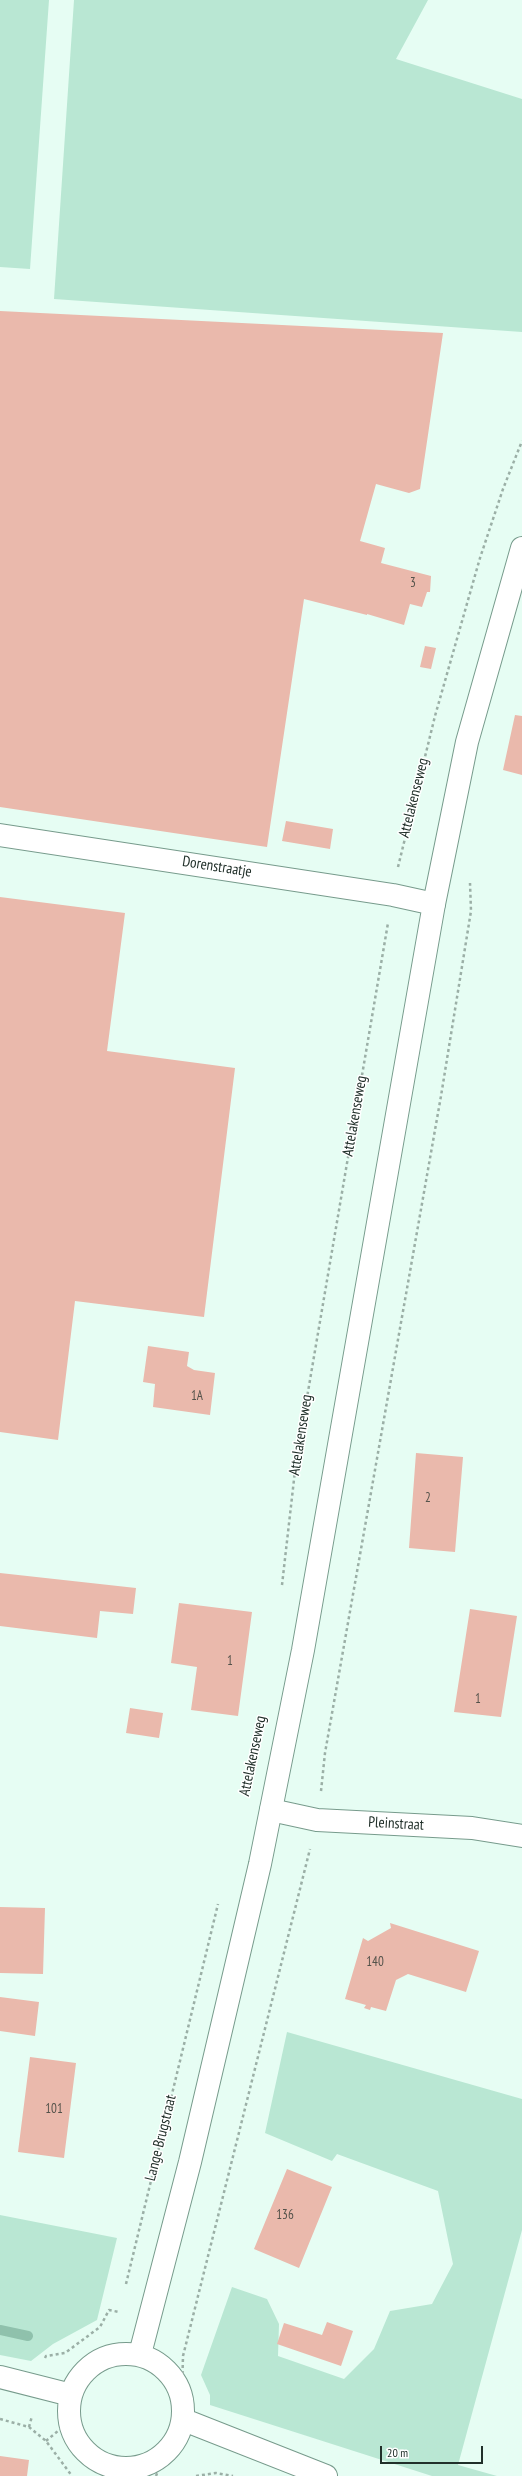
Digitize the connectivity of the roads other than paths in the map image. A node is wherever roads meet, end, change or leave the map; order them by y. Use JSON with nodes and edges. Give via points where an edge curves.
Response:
{"nodes":[{"id":1,"x":522,"y":548,"type":"edge"},
{"id":2,"x":0,"y":835,"type":"edge"},
{"id":3,"x":434,"y":904,"type":"junction"},
{"id":4,"x":271,"y":1810,"type":"junction"},
{"id":5,"x":522,"y":1836,"type":"edge"},
{"id":6,"x":140,"y":2354,"type":"junction"},
{"id":7,"x":0,"y":2377,"type":"edge"},
{"id":8,"x":71,"y":2395,"type":"junction"},
{"id":9,"x":184,"y":2420,"type":"junction"},
{"id":10,"x":117,"y":2472,"type":"edge"},
{"id":11,"x":326,"y":2476,"type":"edge"}],
"edges":[{"from":1,"to":3,"type":"street","name":"Attelakenseweg","via":[[469,735]]},
{"from":2,"to":3,"type":"street","name":"Dorenstraatje","via":[[393,894]]},
{"from":3,"to":4,"type":"street","name":"Attelakenseweg","via":[[306,1635]]},
{"from":4,"to":5,"type":"street","name":"Pleinstraat","via":[[317,1820],[472,1828]]},
{"from":4,"to":6,"type":"street","via":[[196,2140]]},
{"from":6,"to":8,"type":"street","via":[[116,2354],[98,2361],[79,2378]]},
{"from":6,"to":9,"type":"street","via":[[168,2371],[179,2387]]},
{"from":7,"to":8,"type":"street"},
{"from":8,"to":10,"type":"street","via":[[70,2421],[78,2442],[85,2451]]},
{"from":9,"to":10,"type":"street","via":[[180,2433],[164,2455],[148,2464]]},
{"from":9,"to":11,"type":"street"}]}
